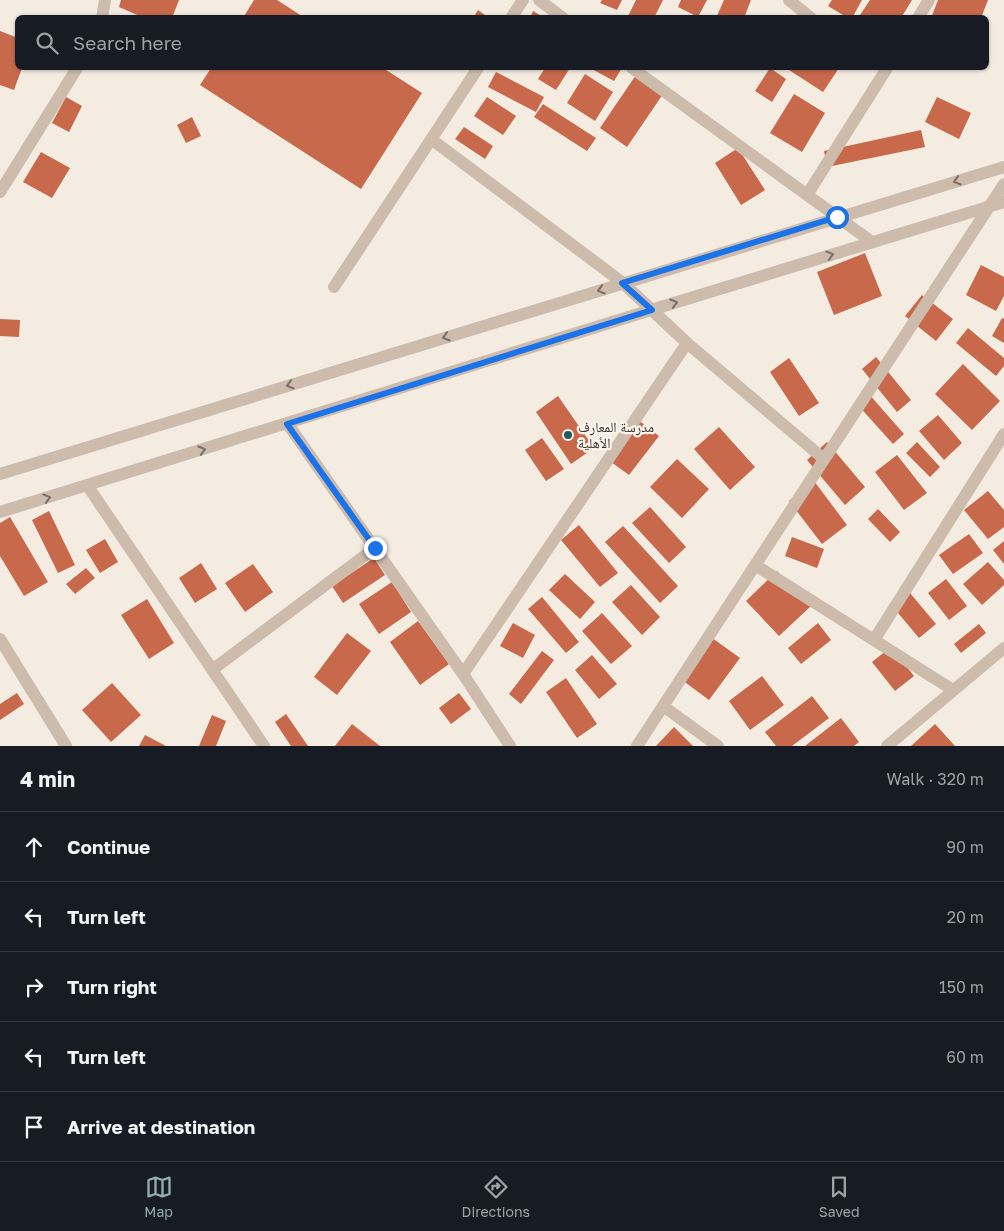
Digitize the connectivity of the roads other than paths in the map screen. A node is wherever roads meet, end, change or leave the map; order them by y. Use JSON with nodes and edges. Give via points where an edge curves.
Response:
{"nodes":[{"id":1,"x":106,"y":0,"type":"edge"},
{"id":2,"x":523,"y":0,"type":"edge"},
{"id":3,"x":539,"y":0,"type":"edge"},
{"id":4,"x":790,"y":0,"type":"edge"},
{"id":5,"x":929,"y":0,"type":"edge"},
{"id":6,"x":103,"y":15,"type":"edge"},
{"id":7,"x":513,"y":15,"type":"edge"},
{"id":8,"x":559,"y":15,"type":"edge"},
{"id":9,"x":808,"y":15,"type":"edge"},
{"id":10,"x":920,"y":15,"type":"edge"},
{"id":11,"x":76,"y":70,"type":"edge"},
{"id":12,"x":477,"y":70,"type":"edge"},
{"id":13,"x":635,"y":70,"type":"edge"},
{"id":14,"x":881,"y":70,"type":"edge"},
{"id":15,"x":431,"y":139,"type":"junction"},
{"id":16,"x":1004,"y":167,"type":"edge"},
{"id":17,"x":1004,"y":184,"type":"edge"},
{"id":18,"x":0,"y":192,"type":"edge"},
{"id":19,"x":807,"y":195,"type":"junction"},
{"id":20,"x":1004,"y":202,"type":"edge"},
{"id":21,"x":989,"y":207,"type":"junction"},
{"id":22,"x":837,"y":217,"type":"junction"},
{"id":23,"x":872,"y":242,"type":"junction"},
{"id":24,"x":622,"y":283,"type":"junction"},
{"id":25,"x":334,"y":287,"type":"dead end"},
{"id":26,"x":652,"y":310,"type":"junction"},
{"id":27,"x":688,"y":343,"type":"junction"},
{"id":28,"x":287,"y":424,"type":"junction"},
{"id":29,"x":1004,"y":434,"type":"edge"},
{"id":30,"x":824,"y":459,"type":"junction"},
{"id":31,"x":0,"y":474,"type":"edge"},
{"id":32,"x":88,"y":485,"type":"junction"},
{"id":33,"x":0,"y":512,"type":"edge"},
{"id":34,"x":375,"y":548,"type":"junction"},
{"id":35,"x":755,"y":565,"type":"junction"},
{"id":36,"x":0,"y":639,"type":"edge"},
{"id":37,"x":874,"y":640,"type":"junction"},
{"id":38,"x":1004,"y":648,"type":"edge"},
{"id":39,"x":212,"y":670,"type":"junction"},
{"id":40,"x":463,"y":674,"type":"junction"},
{"id":41,"x":953,"y":690,"type":"junction"},
{"id":42,"x":663,"y":706,"type":"junction"},
{"id":43,"x":66,"y":746,"type":"edge"},
{"id":44,"x":264,"y":746,"type":"edge"},
{"id":45,"x":510,"y":746,"type":"edge"},
{"id":46,"x":637,"y":746,"type":"edge"},
{"id":47,"x":718,"y":746,"type":"edge"},
{"id":48,"x":886,"y":746,"type":"edge"}],
"edges":[{"from":1,"to":6,"type":"street"},
{"from":2,"to":7,"type":"street"},
{"from":3,"to":8,"type":"street"},
{"from":4,"to":9,"type":"street"},
{"from":5,"to":10,"type":"street"},
{"from":11,"to":18,"type":"street"},
{"from":12,"to":15,"type":"street"},
{"from":13,"to":19,"type":"street"},
{"from":14,"to":19,"type":"street"},
{"from":15,"to":24,"type":"street"},
{"from":15,"to":25,"type":"street"},
{"from":16,"to":22,"type":"street","one_way":true},
{"from":17,"to":21,"type":"street"},
{"from":19,"to":22,"type":"street"},
{"from":20,"to":21,"type":"street"},
{"from":21,"to":23,"type":"street"},
{"from":21,"to":30,"type":"street"},
{"from":22,"to":23,"type":"street"},
{"from":22,"to":24,"type":"street"},
{"from":26,"to":23,"type":"street","one_way":true},
{"from":24,"to":26,"type":"street"},
{"from":24,"to":31,"type":"street","one_way":true},
{"from":26,"to":27,"type":"street"},
{"from":26,"to":28,"type":"street"},
{"from":27,"to":30,"type":"street"},
{"from":27,"to":40,"type":"street"},
{"from":32,"to":28,"type":"street","one_way":true},
{"from":28,"to":34,"type":"street"},
{"from":29,"to":37,"type":"street"},
{"from":30,"to":35,"type":"street"},
{"from":33,"to":32,"type":"street","one_way":true},
{"from":32,"to":39,"type":"street"},
{"from":34,"to":39,"type":"street"},
{"from":34,"to":40,"type":"street"},
{"from":35,"to":37,"type":"street"},
{"from":35,"to":42,"type":"street"},
{"from":36,"to":43,"type":"street"},
{"from":37,"to":41,"type":"street"},
{"from":38,"to":41,"type":"street"},
{"from":39,"to":44,"type":"street"},
{"from":40,"to":45,"type":"street"},
{"from":41,"to":48,"type":"street"},
{"from":42,"to":46,"type":"street"},
{"from":42,"to":47,"type":"street"}]}
